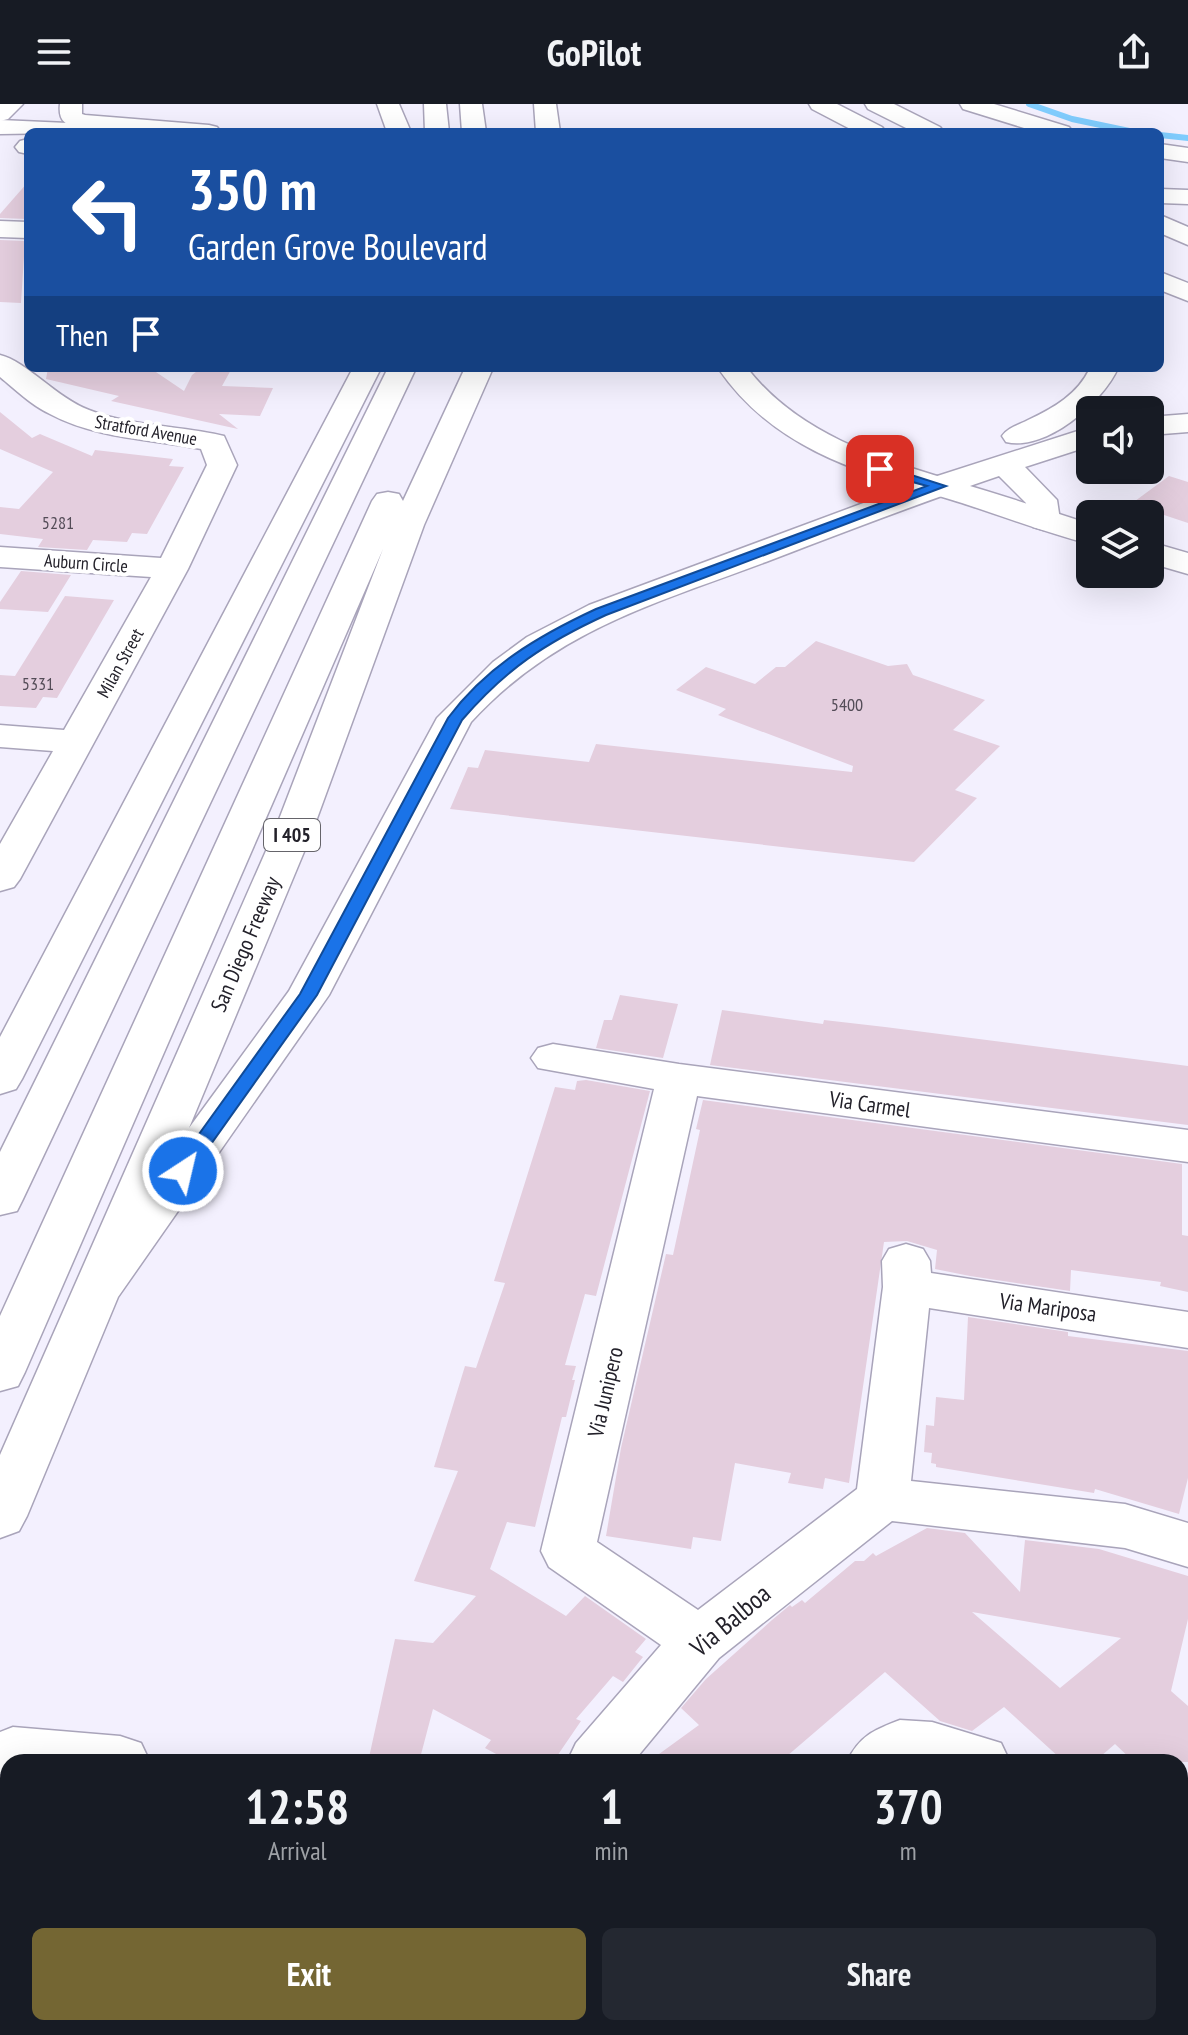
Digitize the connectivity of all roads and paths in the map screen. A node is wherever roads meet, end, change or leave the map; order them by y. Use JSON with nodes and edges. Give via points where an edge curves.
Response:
{"nodes":[{"id":1,"x":12,"y":104,"type":"edge"},
{"id":2,"x":68,"y":104,"type":"edge"},
{"id":3,"x":388,"y":104,"type":"edge"},
{"id":4,"x":435,"y":104,"type":"edge"},
{"id":5,"x":471,"y":104,"type":"edge"},
{"id":6,"x":545,"y":104,"type":"edge"},
{"id":7,"x":876,"y":104,"type":"edge"},
{"id":8,"x":923,"y":104,"type":"edge"},
{"id":9,"x":830,"y":106,"type":"edge"},
{"id":10,"x":0,"y":114,"type":"edge"},
{"id":11,"x":957,"y":121,"type":"edge"},
{"id":12,"x":0,"y":127,"type":"edge"},
{"id":13,"x":45,"y":128,"type":"edge"},
{"id":14,"x":158,"y":128,"type":"edge"},
{"id":15,"x":397,"y":128,"type":"edge"},
{"id":16,"x":437,"y":128,"type":"edge"},
{"id":17,"x":474,"y":128,"type":"edge"},
{"id":18,"x":548,"y":128,"type":"edge"},
{"id":19,"x":857,"y":128,"type":"edge"},
{"id":20,"x":867,"y":128,"type":"edge"},
{"id":21,"x":884,"y":128,"type":"edge"},
{"id":22,"x":1023,"y":128,"type":"edge"},
{"id":23,"x":24,"y":136,"type":"edge"},
{"id":24,"x":24,"y":142,"type":"edge"},
{"id":25,"x":0,"y":146,"type":"edge"},
{"id":26,"x":1164,"y":152,"type":"edge"},
{"id":27,"x":1188,"y":155,"type":"edge"},
{"id":28,"x":1164,"y":225,"type":"edge"},
{"id":29,"x":0,"y":229,"type":"edge"},
{"id":30,"x":24,"y":230,"type":"edge"},
{"id":31,"x":1188,"y":237,"type":"edge"},
{"id":32,"x":1164,"y":248,"type":"edge"},
{"id":33,"x":1188,"y":259,"type":"edge"},
{"id":34,"x":1164,"y":268,"type":"edge"},
{"id":35,"x":1188,"y":280,"type":"edge"},
{"id":36,"x":1164,"y":282,"type":"edge"},
{"id":37,"x":1188,"y":293,"type":"edge"},
{"id":38,"x":0,"y":363,"type":"edge"},
{"id":39,"x":365,"y":372,"type":"edge"},
{"id":40,"x":400,"y":372,"type":"edge"},
{"id":41,"x":446,"y":372,"type":"edge"},
{"id":42,"x":477,"y":372,"type":"edge"},
{"id":43,"x":735,"y":372,"type":"edge"},
{"id":44,"x":1102,"y":372,"type":"edge"},
{"id":45,"x":1188,"y":423,"type":"edge"},
{"id":46,"x":1164,"y":425,"type":"edge"},
{"id":47,"x":1076,"y":441,"type":"edge"},
{"id":48,"x":213,"y":442,"type":"joint"},
{"id":49,"x":1008,"y":463,"type":"junction"},
{"id":50,"x":923,"y":481,"type":"junction"},
{"id":51,"x":1044,"y":520,"type":"junction"},
{"id":52,"x":1076,"y":530,"type":"edge"},
{"id":53,"x":1164,"y":556,"type":"edge"},
{"id":54,"x":0,"y":557,"type":"edge"},
{"id":55,"x":1188,"y":564,"type":"edge"},
{"id":56,"x":172,"y":569,"type":"junction"},
{"id":57,"x":0,"y":736,"type":"edge"},
{"id":58,"x":77,"y":742,"type":"junction"},
{"id":59,"x":0,"y":879,"type":"edge"},
{"id":60,"x":553,"y":1058,"type":"dead end"},
{"id":61,"x":0,"y":1079,"type":"edge"},
{"id":62,"x":679,"y":1079,"type":"junction"},
{"id":63,"x":1188,"y":1146,"type":"edge"},
{"id":64,"x":0,"y":1199,"type":"edge"},
{"id":65,"x":93,"y":1296,"type":"junction"},
{"id":66,"x":1188,"y":1330,"type":"edge"},
{"id":67,"x":0,"y":1372,"type":"edge"},
{"id":68,"x":882,"y":1499,"type":"junction"},
{"id":69,"x":0,"y":1516,"type":"edge"},
{"id":70,"x":1188,"y":1545,"type":"edge"},
{"id":71,"x":699,"y":1641,"type":"junction"},
{"id":72,"x":13,"y":1753,"type":"dead end"},
{"id":73,"x":25,"y":1754,"type":"edge"},
{"id":74,"x":604,"y":1754,"type":"edge"},
{"id":75,"x":888,"y":1754,"type":"edge"},
{"id":76,"x":953,"y":1754,"type":"edge"}],
"edges":[{"from":1,"to":10,"type":"main road"},
{"from":2,"to":13,"type":"main road"},
{"from":2,"to":14,"type":"main road","via":[[70,117],[81,122]]},
{"from":3,"to":15,"type":"main road"},
{"from":4,"to":16,"type":"main road"},
{"from":5,"to":17,"type":"main road"},
{"from":6,"to":18,"type":"main road"},
{"from":7,"to":11,"type":"main road"},
{"from":8,"to":11,"type":"main road"},
{"from":9,"to":19,"type":"main road"},
{"from":9,"to":20,"type":"main road"},
{"from":9,"to":21,"type":"main road"},
{"from":11,"to":22,"type":"main road"},
{"from":12,"to":23,"type":"main road"},
{"from":24,"to":25,"type":"main road"},
{"from":26,"to":27,"type":"main road"},
{"from":28,"to":31,"type":"main road"},
{"from":29,"to":30,"type":"main road"},
{"from":32,"to":33,"type":"main road"},
{"from":34,"to":35,"type":"main road"},
{"from":36,"to":37,"type":"main road"},
{"from":38,"to":48,"type":"main road","name":"Stratford Avenue","via":[[58,407],[88,421]]},
{"from":39,"to":61,"type":"main road"},
{"from":40,"to":64,"type":"main road"},
{"from":41,"to":67,"type":"main road"},
{"from":42,"to":65,"type":"main road","name":"San Diego Freeway","number":"I 405","via":[[408,525],[292,835]]},
{"from":43,"to":50,"type":"main road","via":[[764,405],[831,450]]},
{"from":44,"to":50,"type":"main road","via":[[1074,406],[1049,422]]},
{"from":45,"to":46,"type":"main road"},
{"from":47,"to":49,"type":"main road"},
{"from":48,"to":56,"type":"main road","name":"Milan Street","via":[[222,465]]},
{"from":49,"to":50,"type":"main road"},
{"from":49,"to":51,"type":"main road","via":[[1016,479],[1041,500]]},
{"from":50,"to":51,"type":"main road"},
{"from":50,"to":65,"type":"main road","via":[[601,612],[542,641],[487,682],[455,718],[308,995]]},
{"from":51,"to":52,"type":"main road"},
{"from":53,"to":55,"type":"main road"},
{"from":54,"to":56,"type":"main road","name":"Auburn Circle"},
{"from":56,"to":58,"type":"main road","name":"Milan Street"},
{"from":57,"to":58,"type":"main road"},
{"from":58,"to":59,"type":"main road","name":"Milan Street"},
{"from":60,"to":62,"type":"main road","name":"Via Carmel"},
{"from":62,"to":63,"type":"main road","name":"Via Carmel"},
{"from":62,"to":71,"type":"main road","name":"Via Junipero","via":[[568,1551]]},
{"from":65,"to":69,"type":"main road","name":"San Diego Freeway","number":"I 405"},
{"from":66,"to":68,"type":"main road","name":"Via Mariposa","via":[[907,1274]]},
{"from":68,"to":70,"type":"main road","via":[[1125,1526]]},
{"from":68,"to":71,"type":"main road","name":"Via Balboa"},
{"from":71,"to":74,"type":"main road","name":"Via Balboa"},
{"from":72,"to":73,"type":"main road"},
{"from":75,"to":76,"type":"main road","via":[[900,1746]]}]}
